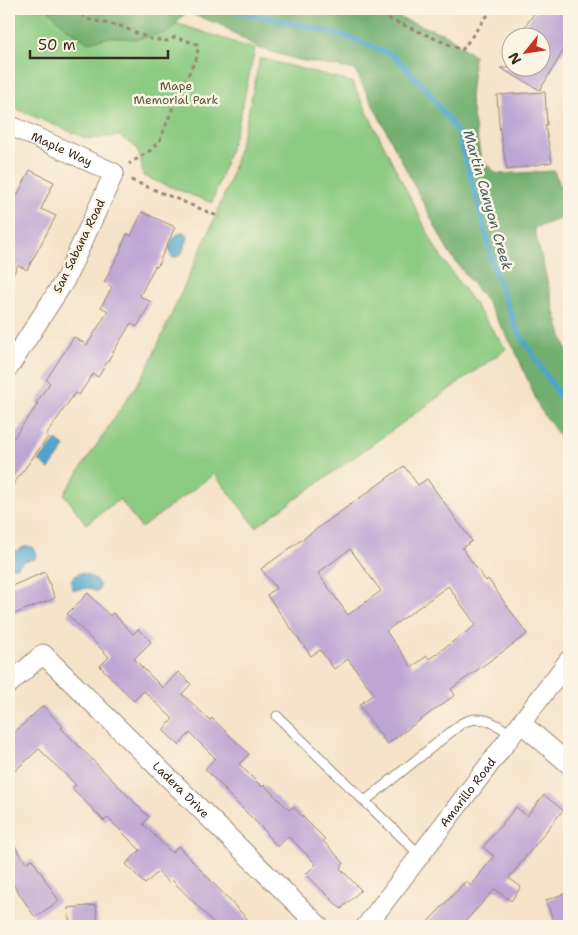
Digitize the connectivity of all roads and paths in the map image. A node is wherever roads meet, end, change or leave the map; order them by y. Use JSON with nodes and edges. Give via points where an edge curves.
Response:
{"nodes":[{"id":1,"x":76,"y":9,"type":"edge"},
{"id":2,"x":366,"y":9,"type":"edge"},
{"id":3,"x":492,"y":9,"type":"edge"},
{"id":4,"x":9,"y":125,"type":"edge"},
{"id":5,"x":114,"y":173,"type":"junction"},
{"id":6,"x":220,"y":217,"type":"dead end"},
{"id":7,"x":9,"y":368,"type":"edge"},
{"id":8,"x":569,"y":660,"type":"edge"},
{"id":9,"x":9,"y":684,"type":"edge"},
{"id":10,"x":277,"y":716,"type":"dead end"},
{"id":11,"x":517,"y":729,"type":"junction"},
{"id":12,"x":569,"y":764,"type":"edge"},
{"id":13,"x":365,"y":801,"type":"junction"},
{"id":14,"x":420,"y":855,"type":"junction"},
{"id":15,"x":319,"y":926,"type":"edge"},
{"id":16,"x":366,"y":926,"type":"edge"}],
"edges":[{"from":1,"to":5,"type":"path","via":[[86,19],[120,26],[151,39],[167,41],[175,38],[197,44],[198,55],[160,140],[151,150]]},
{"from":2,"to":3,"type":"path","via":[[462,50]]},
{"from":4,"to":5,"type":"street","name":"Maple Way"},
{"from":5,"to":6,"type":"path"},
{"from":5,"to":7,"type":"street","name":"San Sabana Road","via":[[65,280]]},
{"from":8,"to":11,"type":"street","name":"Amarillo Road"},
{"from":9,"to":15,"type":"street","name":"Ladera Drive","via":[[43,654]]},
{"from":10,"to":13,"type":"lane"},
{"from":11,"to":12,"type":"street"},
{"from":11,"to":13,"type":"lane","via":[[479,718],[470,719]]},
{"from":11,"to":14,"type":"street","name":"Amarillo Road"},
{"from":13,"to":14,"type":"lane"},
{"from":14,"to":16,"type":"street","name":"Amarillo Road"}]}
